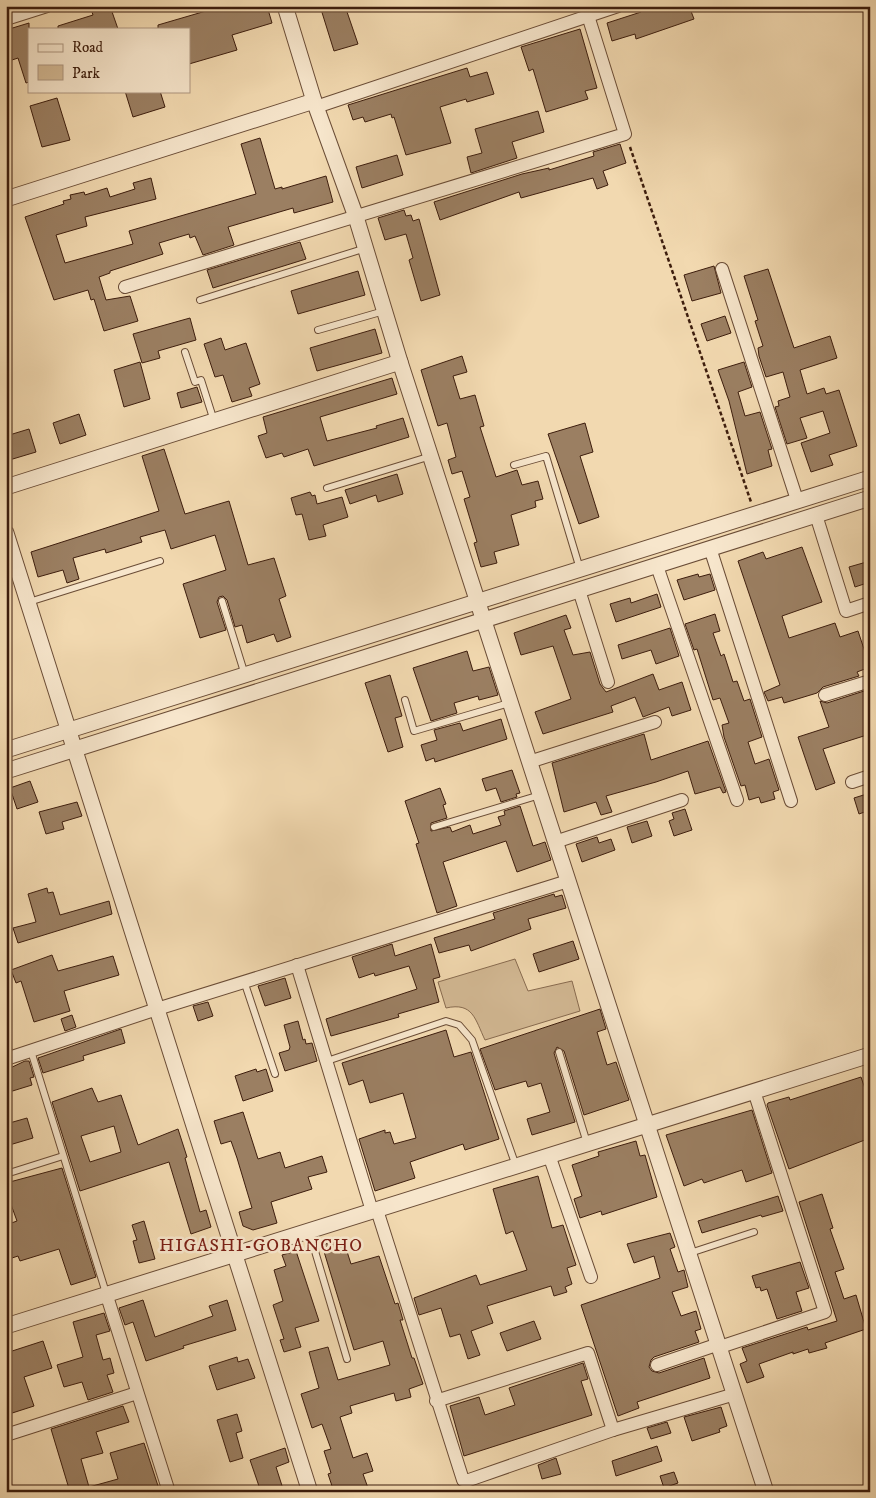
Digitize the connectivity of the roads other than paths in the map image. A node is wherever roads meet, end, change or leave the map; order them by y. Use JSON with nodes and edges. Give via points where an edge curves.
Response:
{"nodes":[{"id":1,"x":47,"y":6,"type":"edge"},
{"id":2,"x":285,"y":6,"type":"edge"},
{"id":3,"x":618,"y":6,"type":"edge"},
{"id":4,"x":586,"y":11,"type":"edge"},
{"id":5,"x":6,"y":20,"type":"edge"},
{"id":6,"x":315,"y":104,"type":"junction"},
{"id":7,"x":6,"y":199,"type":"edge"},
{"id":8,"x":356,"y":217,"type":"junction"},
{"id":9,"x":366,"y":248,"type":"junction"},
{"id":10,"x":722,"y":269,"type":"dead end"},
{"id":11,"x":125,"y":287,"type":"dead end"},
{"id":12,"x":200,"y":300,"type":"dead end"},
{"id":13,"x":385,"y":310,"type":"junction"},
{"id":14,"x":318,"y":330,"type":"dead end"},
{"id":15,"x":186,"y":352,"type":"dead end"},
{"id":16,"x":400,"y":362,"type":"junction"},
{"id":17,"x":214,"y":421,"type":"junction"},
{"id":18,"x":431,"y":456,"type":"junction"},
{"id":19,"x":514,"y":465,"type":"dead end"},
{"id":20,"x":870,"y":478,"type":"edge"},
{"id":21,"x":6,"y":487,"type":"edge"},
{"id":22,"x":327,"y":488,"type":"dead end"},
{"id":23,"x":870,"y":498,"type":"edge"},
{"id":24,"x":797,"y":500,"type":"junction"},
{"id":25,"x":816,"y":515,"type":"junction"},
{"id":26,"x":6,"y":533,"type":"edge"},
{"id":27,"x":710,"y":548,"type":"junction"},
{"id":28,"x":160,"y":561,"type":"dead end"},
{"id":29,"x":657,"y":566,"type":"junction"},
{"id":30,"x":580,"y":569,"type":"junction"},
{"id":31,"x":579,"y":590,"type":"junction"},
{"id":32,"x":222,"y":601,"type":"dead end"},
{"id":33,"x":478,"y":601,"type":"junction"},
{"id":34,"x":28,"y":602,"type":"junction"},
{"id":35,"x":870,"y":603,"type":"edge"},
{"id":36,"x":484,"y":620,"type":"junction"},
{"id":37,"x":245,"y":675,"type":"junction"},
{"id":38,"x":870,"y":681,"type":"edge"},
{"id":39,"x":608,"y":682,"type":"dead end"},
{"id":40,"x":825,"y":695,"type":"dead end"},
{"id":41,"x":405,"y":700,"type":"dead end"},
{"id":42,"x":510,"y":703,"type":"junction"},
{"id":43,"x":655,"y":722,"type":"dead end"},
{"id":44,"x":68,"y":731,"type":"junction"},
{"id":45,"x":6,"y":750,"type":"edge"},
{"id":46,"x":74,"y":750,"type":"junction"},
{"id":47,"x":529,"y":762,"type":"junction"},
{"id":48,"x":6,"y":771,"type":"edge"},
{"id":49,"x":870,"y":776,"type":"edge"},
{"id":50,"x":852,"y":782,"type":"dead end"},
{"id":51,"x":540,"y":795,"type":"junction"},
{"id":52,"x":682,"y":800,"type":"dead end"},
{"id":53,"x":737,"y":800,"type":"dead end"},
{"id":54,"x":791,"y":801,"type":"dead end"},
{"id":55,"x":434,"y":827,"type":"dead end"},
{"id":56,"x":555,"y":842,"type":"junction"},
{"id":57,"x":568,"y":881,"type":"junction"},
{"id":58,"x":297,"y":965,"type":"junction"},
{"id":59,"x":244,"y":982,"type":"junction"},
{"id":60,"x":157,"y":1009,"type":"junction"},
{"id":61,"x":6,"y":1042,"type":"edge"},
{"id":62,"x":31,"y":1052,"type":"junction"},
{"id":63,"x":559,"y":1052,"type":"dead end"},
{"id":64,"x":870,"y":1055,"type":"edge"},
{"id":65,"x":9,"y":1059,"type":"edge"},
{"id":66,"x":326,"y":1061,"type":"junction"},
{"id":67,"x":275,"y":1074,"type":"dead end"},
{"id":68,"x":754,"y":1091,"type":"junction"},
{"id":69,"x":647,"y":1124,"type":"junction"},
{"id":70,"x":587,"y":1143,"type":"junction"},
{"id":71,"x":550,"y":1155,"type":"junction"},
{"id":72,"x":64,"y":1156,"type":"junction"},
{"id":73,"x":516,"y":1166,"type":"junction"},
{"id":74,"x":6,"y":1174,"type":"edge"},
{"id":75,"x":374,"y":1211,"type":"junction"},
{"id":76,"x":309,"y":1231,"type":"junction"},
{"id":77,"x":754,"y":1232,"type":"dead end"},
{"id":78,"x":235,"y":1254,"type":"junction"},
{"id":79,"x":690,"y":1254,"type":"junction"},
{"id":80,"x":591,"y":1277,"type":"dead end"},
{"id":81,"x":106,"y":1293,"type":"junction"},
{"id":82,"x":6,"y":1326,"type":"edge"},
{"id":83,"x":719,"y":1346,"type":"junction"},
{"id":84,"x":348,"y":1359,"type":"dead end"},
{"id":85,"x":657,"y":1365,"type":"dead end"},
{"id":86,"x":137,"y":1393,"type":"junction"},
{"id":87,"x":735,"y":1394,"type":"junction"},
{"id":88,"x":436,"y":1401,"type":"junction"},
{"id":89,"x":613,"y":1430,"type":"junction"},
{"id":90,"x":6,"y":1435,"type":"edge"},
{"id":91,"x":169,"y":1492,"type":"edge"},
{"id":92,"x":310,"y":1492,"type":"edge"},
{"id":93,"x":766,"y":1492,"type":"edge"}],
"edges":[{"from":1,"to":5,"type":"street"},
{"from":2,"to":6,"type":"street"},
{"from":3,"to":4,"type":"street"},
{"from":4,"to":6,"type":"street"},
{"from":4,"to":8,"type":"street","via":[[625,134]]},
{"from":6,"to":7,"type":"street"},
{"from":6,"to":8,"type":"street"},
{"from":8,"to":9,"type":"street"},
{"from":8,"to":11,"type":"street"},
{"from":9,"to":12,"type":"lane"},
{"from":9,"to":13,"type":"street"},
{"from":10,"to":24,"type":"street"},
{"from":13,"to":14,"type":"lane"},
{"from":13,"to":16,"type":"street"},
{"from":15,"to":17,"type":"lane","via":[[195,382],[201,380]]},
{"from":16,"to":17,"type":"street"},
{"from":16,"to":18,"type":"street"},
{"from":17,"to":21,"type":"street"},
{"from":18,"to":22,"type":"lane"},
{"from":18,"to":33,"type":"street"},
{"from":19,"to":30,"type":"lane","via":[[546,456]]},
{"from":20,"to":24,"type":"street"},
{"from":23,"to":25,"type":"street"},
{"from":24,"to":30,"type":"street"},
{"from":25,"to":27,"type":"street"},
{"from":25,"to":35,"type":"street","via":[[846,611]]},
{"from":26,"to":34,"type":"street"},
{"from":27,"to":29,"type":"street"},
{"from":27,"to":54,"type":"street"},
{"from":28,"to":34,"type":"lane"},
{"from":29,"to":31,"type":"street"},
{"from":29,"to":53,"type":"street"},
{"from":30,"to":33,"type":"street"},
{"from":31,"to":36,"type":"street"},
{"from":31,"to":39,"type":"street"},
{"from":32,"to":37,"type":"lane"},
{"from":33,"to":36,"type":"street"},
{"from":33,"to":37,"type":"street"},
{"from":34,"to":44,"type":"street"},
{"from":36,"to":42,"type":"street"},
{"from":36,"to":46,"type":"street"},
{"from":37,"to":44,"type":"street"},
{"from":38,"to":40,"type":"street"},
{"from":41,"to":42,"type":"lane","via":[[414,731]]},
{"from":42,"to":47,"type":"street"},
{"from":43,"to":47,"type":"street"},
{"from":44,"to":45,"type":"street"},
{"from":44,"to":46,"type":"street"},
{"from":46,"to":48,"type":"street"},
{"from":46,"to":60,"type":"street"},
{"from":47,"to":51,"type":"street"},
{"from":49,"to":50,"type":"street"},
{"from":51,"to":55,"type":"lane"},
{"from":51,"to":56,"type":"street"},
{"from":52,"to":56,"type":"street"},
{"from":56,"to":57,"type":"street"},
{"from":57,"to":58,"type":"street"},
{"from":57,"to":69,"type":"street"},
{"from":58,"to":59,"type":"street"},
{"from":58,"to":66,"type":"street"},
{"from":59,"to":60,"type":"street"},
{"from":59,"to":67,"type":"lane"},
{"from":60,"to":62,"type":"street"},
{"from":60,"to":78,"type":"street"},
{"from":61,"to":65,"type":"lane"},
{"from":62,"to":65,"type":"street"},
{"from":62,"to":72,"type":"lane"},
{"from":63,"to":70,"type":"lane"},
{"from":64,"to":68,"type":"street"},
{"from":66,"to":73,"type":"lane","via":[[446,1021],[458,1025],[472,1040]]},
{"from":66,"to":75,"type":"street"},
{"from":68,"to":69,"type":"street"},
{"from":68,"to":83,"type":"street","via":[[825,1312]]},
{"from":69,"to":70,"type":"street"},
{"from":69,"to":79,"type":"street"},
{"from":70,"to":71,"type":"street"},
{"from":71,"to":73,"type":"street"},
{"from":71,"to":80,"type":"street"},
{"from":72,"to":74,"type":"lane"},
{"from":72,"to":81,"type":"lane"},
{"from":73,"to":75,"type":"street"},
{"from":75,"to":76,"type":"street"},
{"from":75,"to":88,"type":"street"},
{"from":76,"to":78,"type":"street"},
{"from":76,"to":84,"type":"lane"},
{"from":77,"to":79,"type":"lane"},
{"from":78,"to":81,"type":"street"},
{"from":78,"to":92,"type":"street"},
{"from":79,"to":83,"type":"street"},
{"from":81,"to":82,"type":"street"},
{"from":81,"to":86,"type":"street"},
{"from":83,"to":85,"type":"street"},
{"from":83,"to":87,"type":"street"},
{"from":86,"to":90,"type":"street"},
{"from":86,"to":91,"type":"street"},
{"from":87,"to":89,"type":"street"},
{"from":87,"to":93,"type":"street"},
{"from":88,"to":89,"type":"street","via":[[588,1353]]},
{"from":88,"to":89,"type":"street","via":[[463,1480]]}]}
